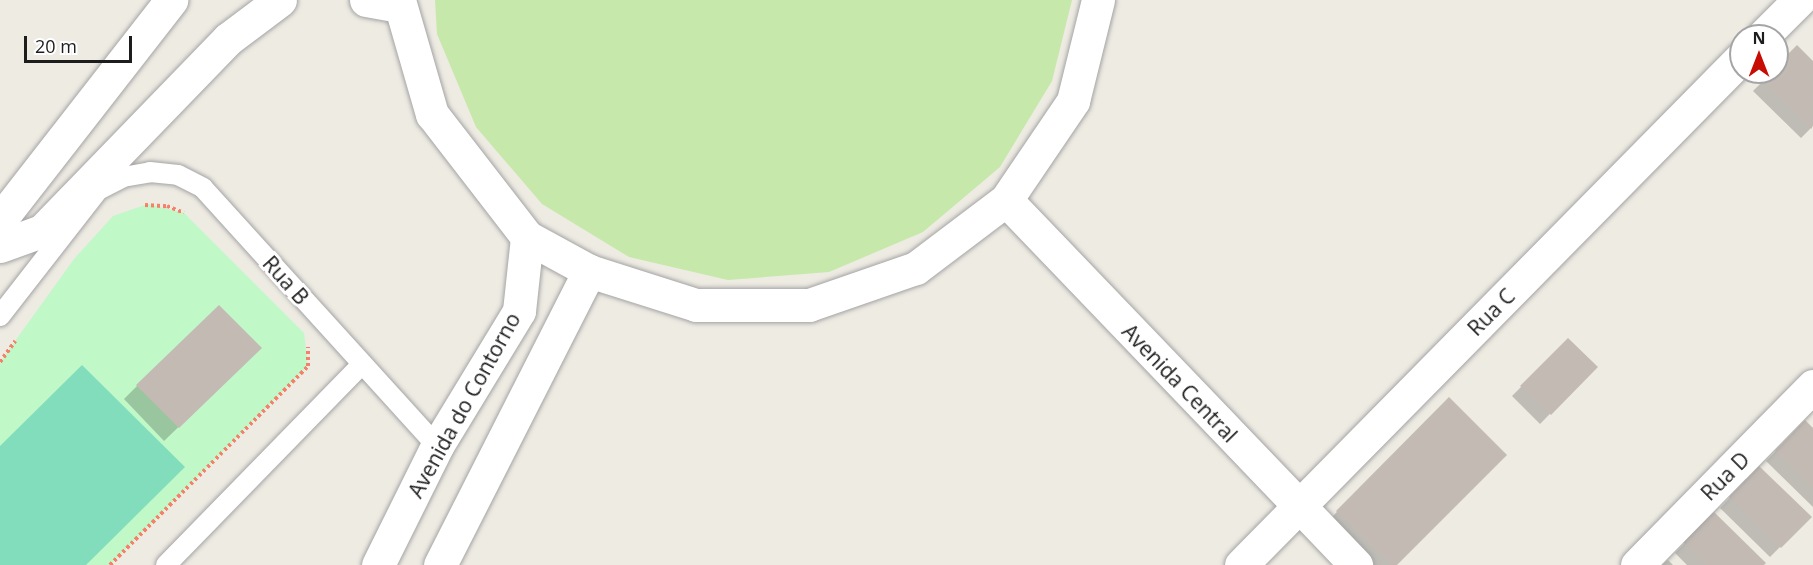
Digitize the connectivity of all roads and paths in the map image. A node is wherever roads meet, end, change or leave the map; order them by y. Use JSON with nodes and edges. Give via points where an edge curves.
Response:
{"nodes":[{"id":1,"x":171,"y":0,"type":"edge"},
{"id":2,"x":280,"y":0,"type":"edge"},
{"id":3,"x":366,"y":0,"type":"edge"},
{"id":4,"x":1098,"y":0,"type":"edge"},
{"id":5,"x":1799,"y":0,"type":"edge"},
{"id":6,"x":399,"y":3,"type":"edge"},
{"id":7,"x":1775,"y":24,"type":"edge"},
{"id":8,"x":1729,"y":70,"type":"edge"},
{"id":9,"x":1006,"y":200,"type":"junction"},
{"id":10,"x":139,"y":206,"type":"dead end"},
{"id":11,"x":0,"y":220,"type":"edge"},
{"id":12,"x":192,"y":221,"type":"dead end"},
{"id":13,"x":527,"y":237,"type":"junction"},
{"id":14,"x":0,"y":246,"type":"edge"},
{"id":15,"x":589,"y":271,"type":"junction"},
{"id":16,"x":0,"y":316,"type":"edge"},
{"id":17,"x":20,"y":334,"type":"dead end"},
{"id":18,"x":306,"y":341,"type":"dead end"},
{"id":19,"x":0,"y":362,"type":"edge"},
{"id":20,"x":362,"y":364,"type":"junction"},
{"id":21,"x":1813,"y":386,"type":"edge"},
{"id":22,"x":438,"y":446,"type":"junction"},
{"id":23,"x":1298,"y":507,"type":"junction"},
{"id":24,"x":110,"y":565,"type":"edge"},
{"id":25,"x":165,"y":565,"type":"edge"},
{"id":26,"x":378,"y":565,"type":"edge"},
{"id":27,"x":440,"y":565,"type":"edge"},
{"id":28,"x":1241,"y":565,"type":"edge"},
{"id":29,"x":1356,"y":565,"type":"edge"},
{"id":30,"x":1637,"y":565,"type":"edge"}],
"edges":[{"from":1,"to":11,"type":"street"},
{"from":2,"to":14,"type":"street","via":[[228,39],[42,231]]},
{"from":3,"to":6,"type":"street"},
{"from":4,"to":9,"type":"street","via":[[1073,101]]},
{"from":5,"to":7,"type":"street"},
{"from":6,"to":13,"type":"street","via":[[432,114]]},
{"from":8,"to":23,"type":"street","name":"Rua C"},
{"from":9,"to":15,"type":"street","via":[[916,268],[809,304],[696,305]]},
{"from":9,"to":23,"type":"street","name":"Avenida Central"},
{"from":10,"to":12,"type":"path","via":[[167,206]]},
{"from":13,"to":15,"type":"street"},
{"from":13,"to":22,"type":"street","name":"Avenida do Contorno","via":[[519,310]]},
{"from":15,"to":27,"type":"street"},
{"from":16,"to":20,"type":"lane","name":"Rua B","via":[[98,190],[123,177],[150,172],[178,175],[202,188]]},
{"from":17,"to":19,"type":"path"},
{"from":18,"to":24,"type":"path","via":[[308,366]]},
{"from":20,"to":22,"type":"lane","name":"Rua B"},
{"from":20,"to":25,"type":"lane"},
{"from":21,"to":30,"type":"street","name":"Rua D"},
{"from":22,"to":26,"type":"street","name":"Avenida do Contorno"},
{"from":23,"to":28,"type":"street","name":"Rua C"},
{"from":23,"to":29,"type":"street","name":"Avenida Central"}]}
